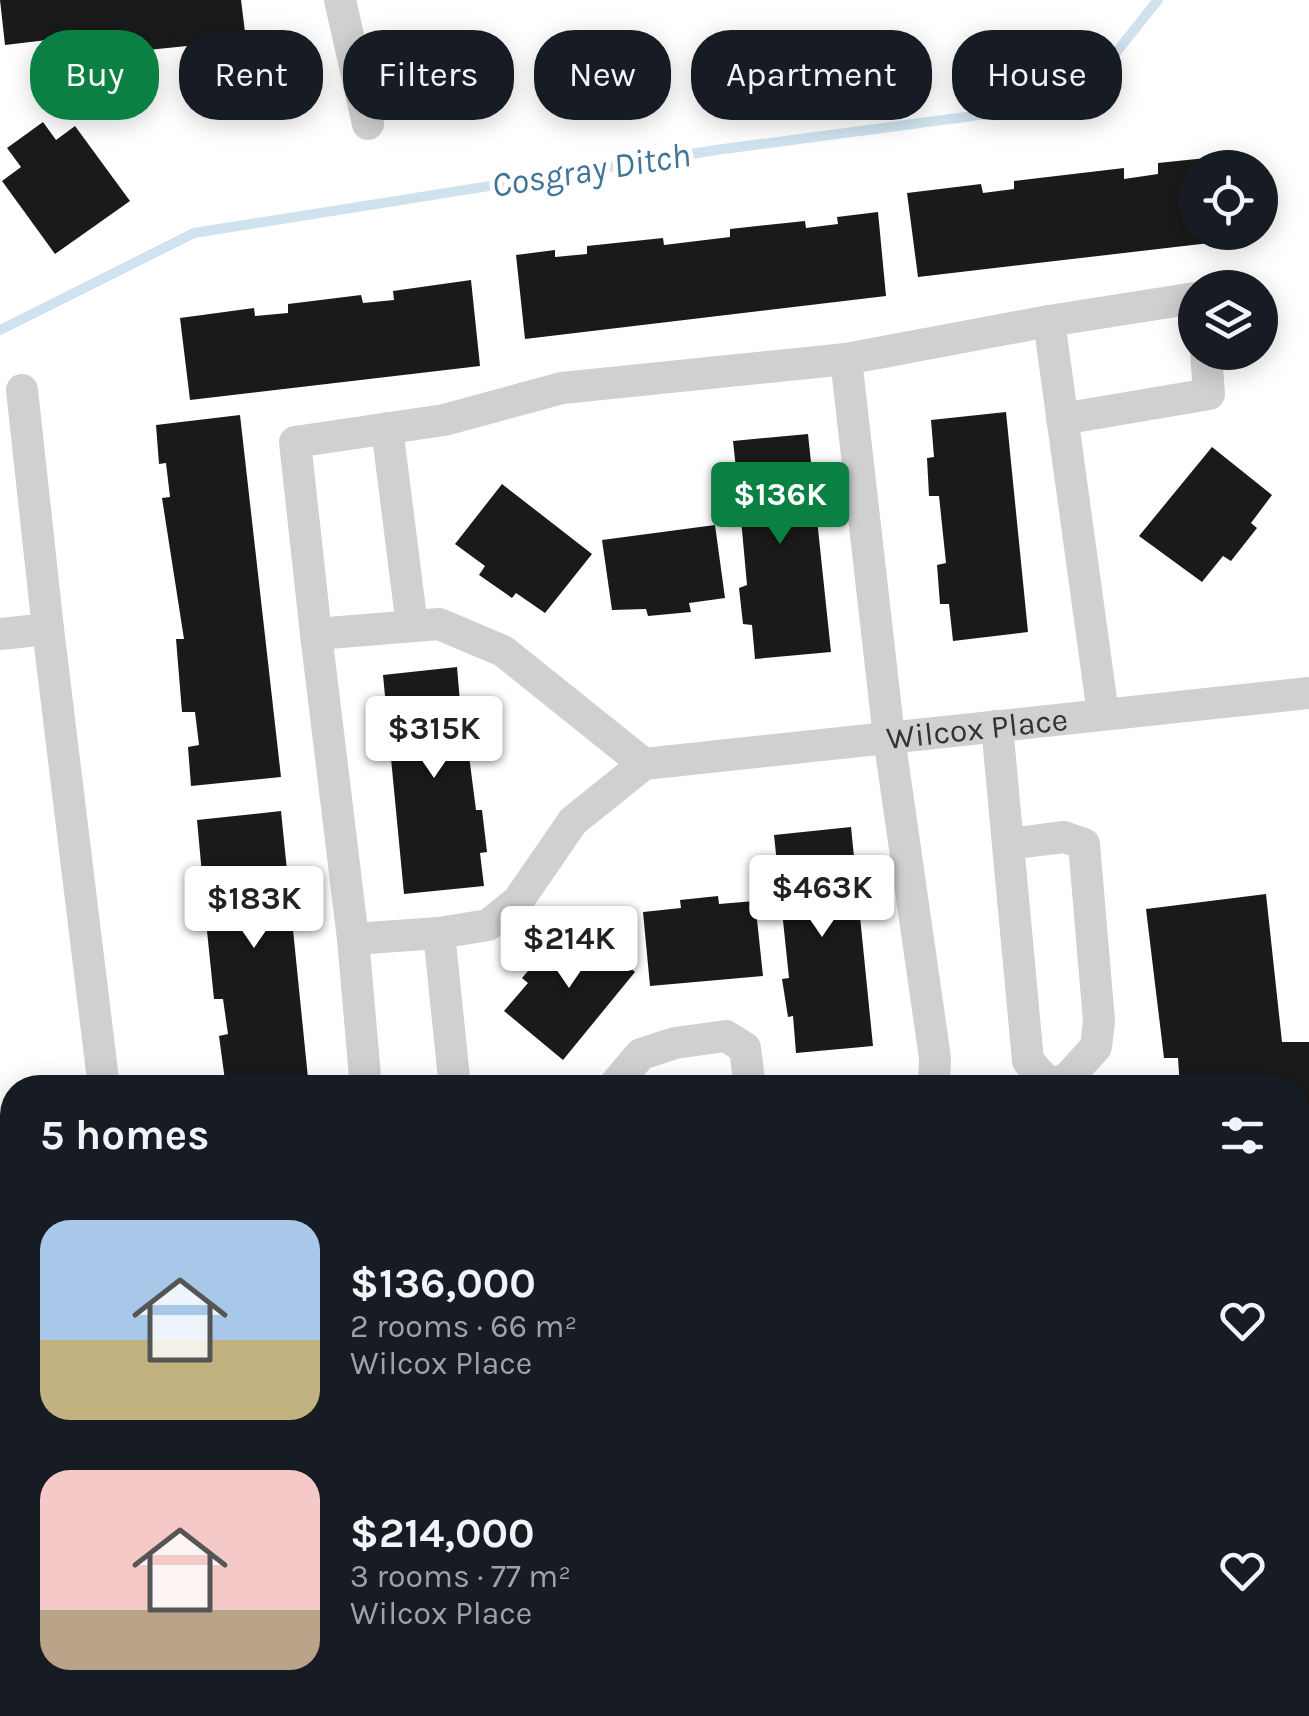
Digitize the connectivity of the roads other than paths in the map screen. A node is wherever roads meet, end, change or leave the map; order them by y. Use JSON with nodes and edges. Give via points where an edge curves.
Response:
{"nodes":[{"id":1,"x":340,"y":0,"type":"edge"},
{"id":2,"x":368,"y":124,"type":"dead end"},
{"id":3,"x":1178,"y":301,"type":"edge"},
{"id":4,"x":1048,"y":321,"type":"junction"},
{"id":5,"x":846,"y":360,"type":"junction"},
{"id":6,"x":1207,"y":370,"type":"edge"},
{"id":7,"x":22,"y":390,"type":"dead end"},
{"id":8,"x":1062,"y":419,"type":"junction"},
{"id":9,"x":386,"y":428,"type":"junction"},
{"id":10,"x":412,"y":626,"type":"junction"},
{"id":11,"x":48,"y":629,"type":"junction"},
{"id":12,"x":0,"y":634,"type":"edge"},
{"id":13,"x":316,"y":634,"type":"junction"},
{"id":14,"x":1309,"y":693,"type":"edge"},
{"id":15,"x":1103,"y":714,"type":"junction"},
{"id":16,"x":997,"y":726,"type":"junction"},
{"id":17,"x":889,"y":737,"type":"junction"},
{"id":18,"x":644,"y":764,"type":"junction"},
{"id":19,"x":1008,"y":844,"type":"junction"},
{"id":20,"x":440,"y":933,"type":"junction"},
{"id":21,"x":353,"y":939,"type":"junction"},
{"id":22,"x":102,"y":1075,"type":"edge"},
{"id":23,"x":365,"y":1075,"type":"edge"},
{"id":24,"x":454,"y":1075,"type":"edge"},
{"id":25,"x":623,"y":1075,"type":"edge"},
{"id":26,"x":748,"y":1075,"type":"edge"},
{"id":27,"x":934,"y":1075,"type":"edge"},
{"id":28,"x":1041,"y":1075,"type":"edge"},
{"id":29,"x":1070,"y":1075,"type":"edge"}],
"edges":[{"from":1,"to":2,"type":"street"},
{"from":3,"to":4,"type":"street"},
{"from":4,"to":5,"type":"street"},
{"from":4,"to":8,"type":"street"},
{"from":5,"to":9,"type":"street","via":[[562,388],[444,420]]},
{"from":5,"to":17,"type":"street"},
{"from":6,"to":8,"type":"street","via":[[1209,394]]},
{"from":7,"to":11,"type":"street"},
{"from":8,"to":15,"type":"street"},
{"from":9,"to":10,"type":"street"},
{"from":9,"to":13,"type":"street","via":[[295,442]]},
{"from":10,"to":13,"type":"street"},
{"from":10,"to":18,"type":"street","via":[[439,624],[503,651]]},
{"from":11,"to":12,"type":"street"},
{"from":11,"to":22,"type":"street"},
{"from":13,"to":21,"type":"street"},
{"from":14,"to":15,"type":"street","name":"Wilcox Place"},
{"from":15,"to":16,"type":"street","name":"Wilcox Place"},
{"from":16,"to":17,"type":"street","name":"Wilcox Place"},
{"from":16,"to":19,"type":"street"},
{"from":17,"to":18,"type":"street","name":"Wilcox Place"},
{"from":17,"to":27,"type":"street"},
{"from":18,"to":20,"type":"street","via":[[573,821],[518,900],[488,924]]},
{"from":19,"to":28,"type":"street","via":[[1028,1061]]},
{"from":19,"to":29,"type":"street","via":[[1064,837],[1084,844],[1099,1021],[1096,1047]]},
{"from":20,"to":21,"type":"street"},
{"from":20,"to":24,"type":"street"},
{"from":21,"to":23,"type":"street"},
{"from":25,"to":26,"type":"street","via":[[641,1054],[726,1036],[745,1048]]}]}
